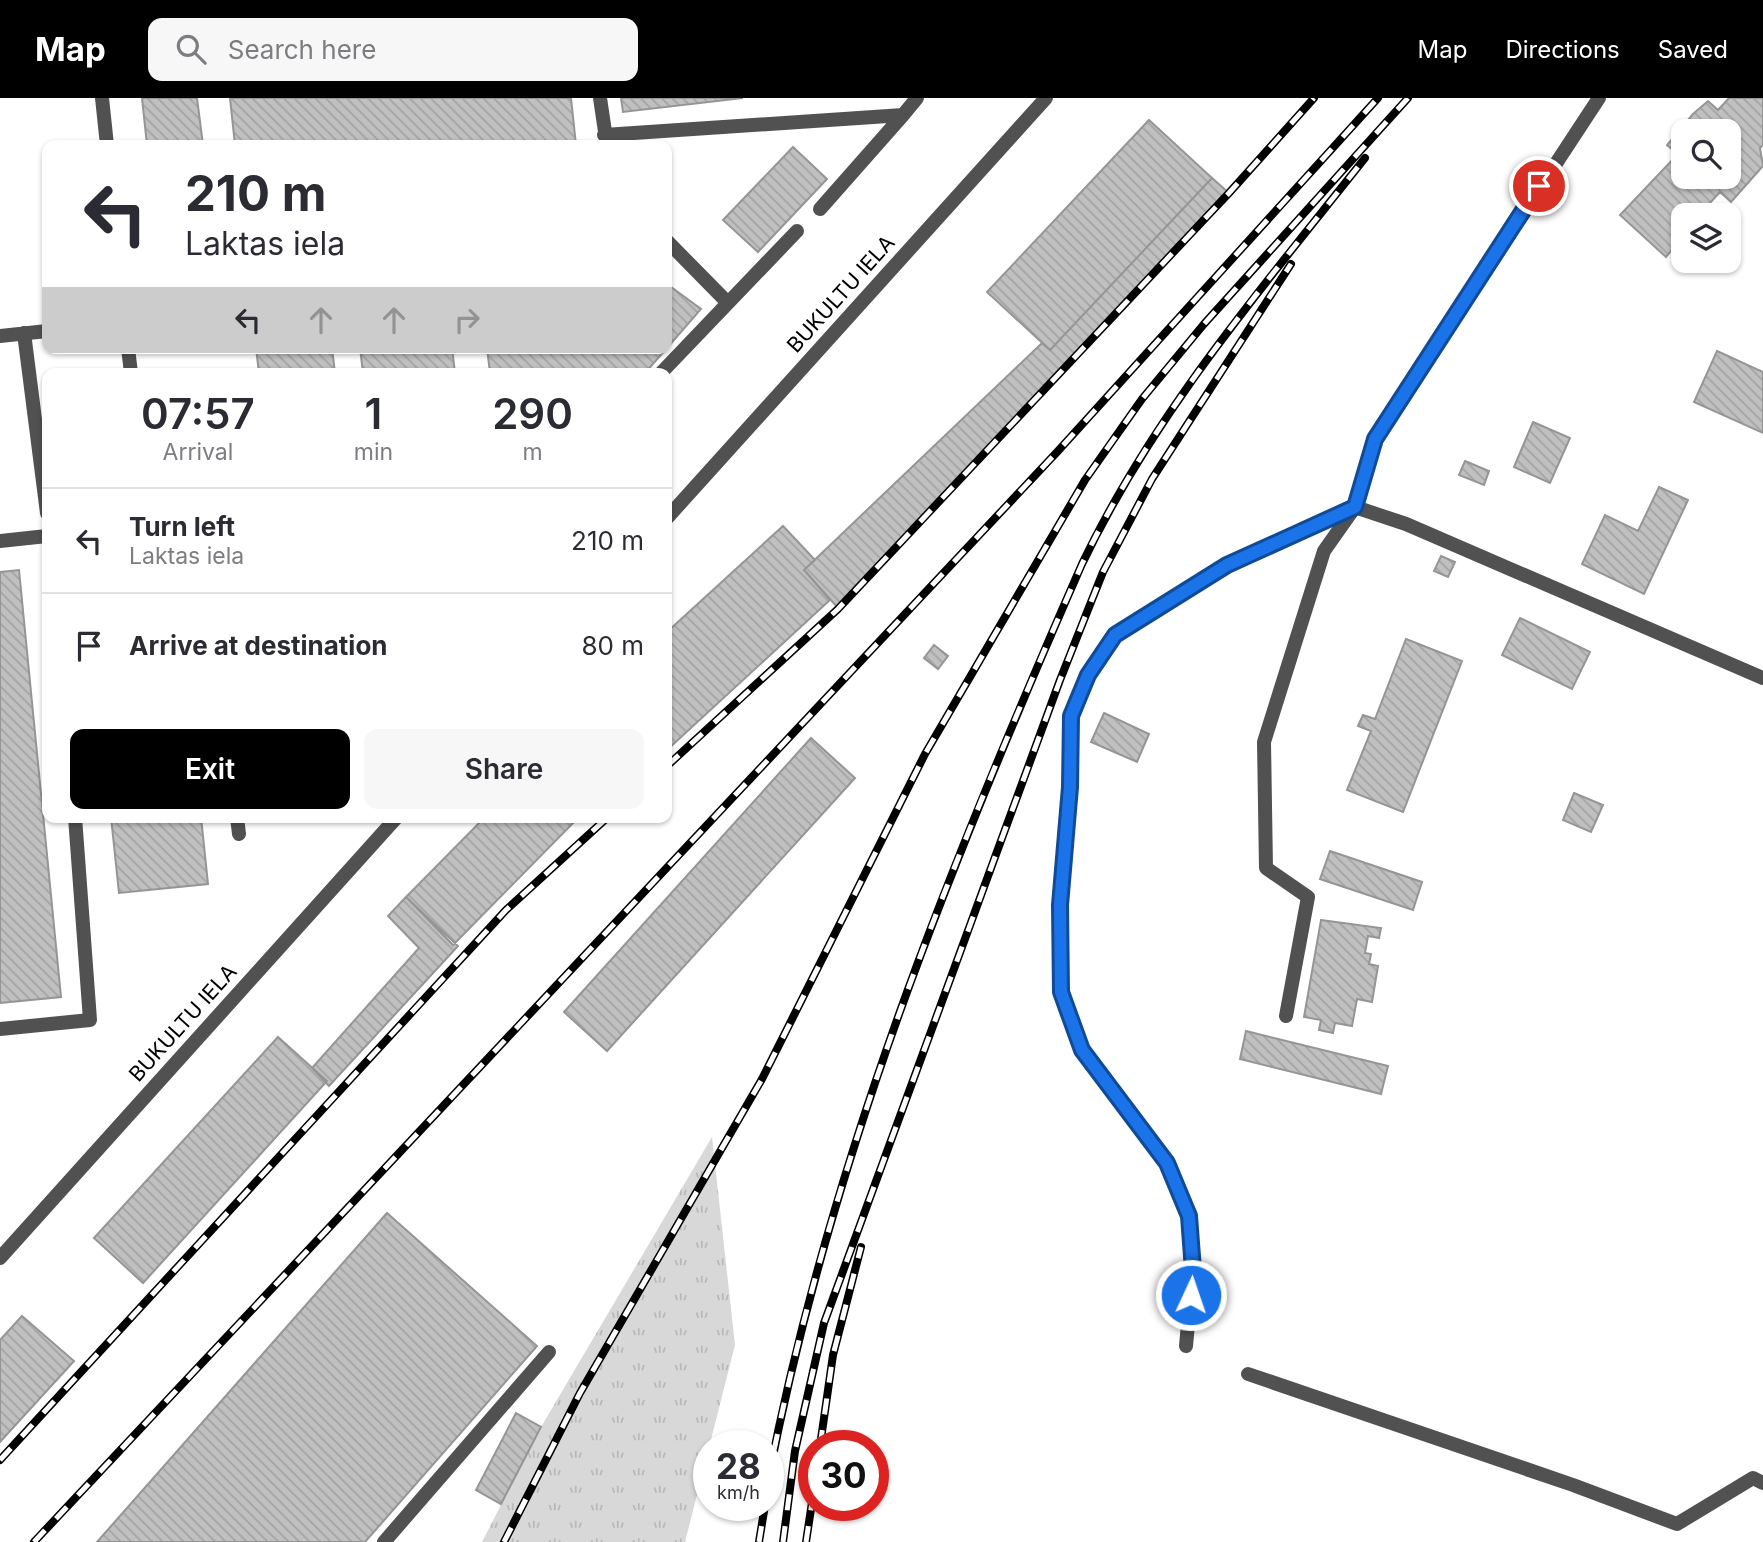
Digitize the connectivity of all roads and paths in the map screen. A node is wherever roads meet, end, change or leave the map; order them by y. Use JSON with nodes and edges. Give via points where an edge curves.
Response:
{"nodes":[{"id":1,"x":102,"y":98,"type":"edge"},
{"id":2,"x":600,"y":98,"type":"edge"},
{"id":3,"x":918,"y":98,"type":"edge"},
{"id":4,"x":1046,"y":98,"type":"edge"},
{"id":5,"x":1599,"y":98,"type":"edge"},
{"id":6,"x":903,"y":115,"type":"junction"},
{"id":7,"x":106,"y":140,"type":"edge"},
{"id":8,"x":605,"y":140,"type":"edge"},
{"id":9,"x":820,"y":209,"type":"dead end"},
{"id":10,"x":797,"y":231,"type":"dead end"},
{"id":11,"x":672,"y":246,"type":"edge"},
{"id":12,"x":728,"y":303,"type":"junction"},
{"id":13,"x":42,"y":331,"type":"edge"},
{"id":14,"x":24,"y":333,"type":"junction"},
{"id":15,"x":0,"y":336,"type":"edge"},
{"id":16,"x":666,"y":368,"type":"edge"},
{"id":17,"x":42,"y":474,"type":"edge"},
{"id":18,"x":1355,"y":507,"type":"junction"},
{"id":19,"x":672,"y":512,"type":"edge"},
{"id":20,"x":42,"y":537,"type":"edge"},
{"id":21,"x":0,"y":541,"type":"edge"},
{"id":22,"x":1763,"y":678,"type":"edge"},
{"id":23,"x":75,"y":823,"type":"edge"},
{"id":24,"x":238,"y":823,"type":"edge"},
{"id":25,"x":392,"y":823,"type":"edge"},
{"id":26,"x":239,"y":834,"type":"dead end"},
{"id":27,"x":1286,"y":1016,"type":"dead end"},
{"id":28,"x":0,"y":1029,"type":"edge"},
{"id":29,"x":0,"y":1258,"type":"edge"},
{"id":30,"x":1186,"y":1346,"type":"dead end"},
{"id":31,"x":549,"y":1352,"type":"dead end"},
{"id":32,"x":1248,"y":1374,"type":"dead end"},
{"id":33,"x":1763,"y":1483,"type":"edge"},
{"id":34,"x":384,"y":1542,"type":"edge"}],
"edges":[{"from":1,"to":7,"type":"street"},
{"from":2,"to":8,"type":"street"},
{"from":3,"to":6,"type":"street"},
{"from":4,"to":19,"type":"street","name":"BUKULTU IELA"},
{"from":5,"to":18,"type":"street","via":[[1375,439]]},
{"from":6,"to":8,"type":"street"},
{"from":6,"to":9,"type":"street"},
{"from":10,"to":12,"type":"street"},
{"from":11,"to":12,"type":"street"},
{"from":12,"to":16,"type":"street"},
{"from":13,"to":14,"type":"street"},
{"from":14,"to":15,"type":"street"},
{"from":14,"to":17,"type":"street"},
{"from":18,"to":22,"type":"street","via":[[1406,524]]},
{"from":18,"to":27,"type":"street","via":[[1324,551],[1265,743],[1266,867],[1308,897]]},
{"from":18,"to":30,"type":"street","via":[[1227,565],[1115,635],[1088,675],[1071,716],[1060,905],[1061,992],[1082,1050],[1167,1163],[1189,1216],[1193,1270]]},
{"from":20,"to":21,"type":"street"},
{"from":23,"to":28,"type":"street","via":[[90,1020]]},
{"from":24,"to":26,"type":"street"},
{"from":25,"to":29,"type":"street","name":"BUKULTU IELA"},
{"from":31,"to":34,"type":"street"},
{"from":32,"to":33,"type":"street","via":[[1677,1524],[1753,1478]]}]}
